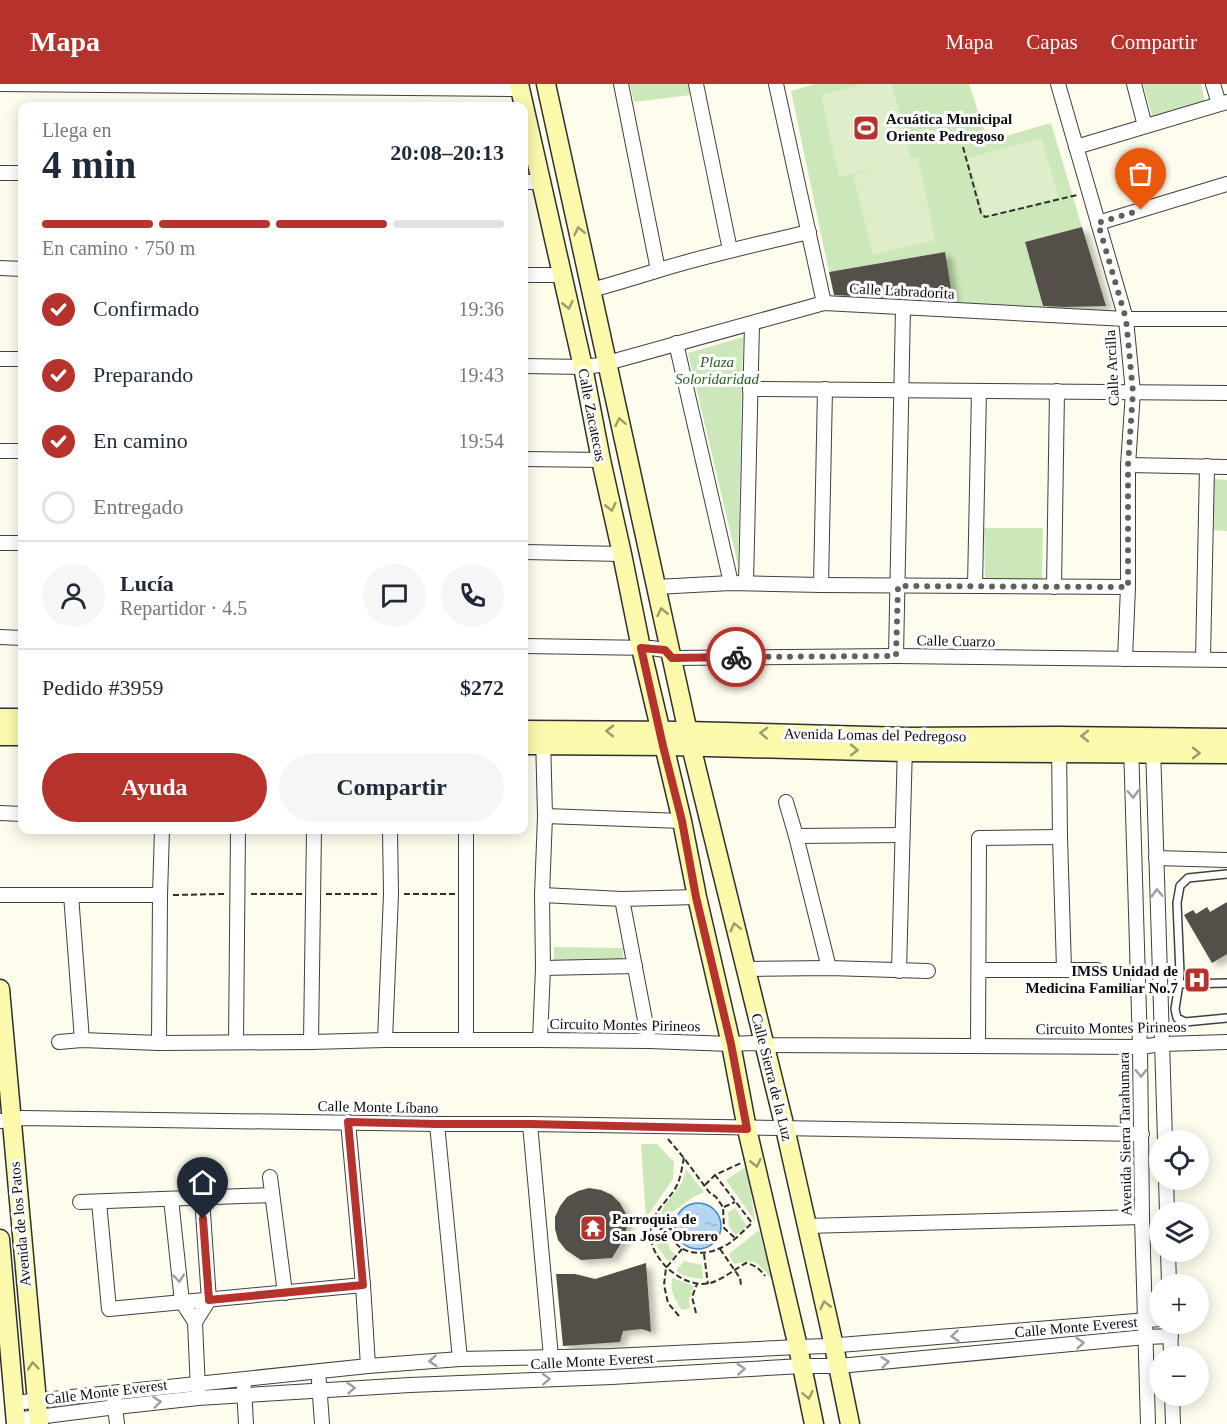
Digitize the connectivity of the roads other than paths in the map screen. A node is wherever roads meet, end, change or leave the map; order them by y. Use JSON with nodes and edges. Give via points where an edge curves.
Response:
{"nodes":[{"id":1,"x":0,"y":84,"type":"edge"},
{"id":2,"x":546,"y":84,"type":"edge"},
{"id":3,"x":621,"y":84,"type":"edge"},
{"id":4,"x":696,"y":84,"type":"edge"},
{"id":5,"x":776,"y":84,"type":"edge"},
{"id":6,"x":1058,"y":84,"type":"edge"},
{"id":7,"x":1134,"y":84,"type":"edge"},
{"id":8,"x":1213,"y":84,"type":"edge"},
{"id":9,"x":520,"y":87,"type":"edge"},
{"id":10,"x":522,"y":102,"type":"edge"},
{"id":11,"x":1223,"y":103,"type":"edge"},
{"id":12,"x":1145,"y":126,"type":"junction"},
{"id":13,"x":1076,"y":147,"type":"junction"},
{"id":14,"x":528,"y":150,"type":"edge"},
{"id":15,"x":0,"y":173,"type":"edge"},
{"id":16,"x":18,"y":173,"type":"edge"},
{"id":17,"x":532,"y":182,"type":"edge"},
{"id":18,"x":1227,"y":184,"type":"edge"},
{"id":19,"x":1098,"y":223,"type":"junction"},
{"id":20,"x":809,"y":232,"type":"junction"},
{"id":21,"x":730,"y":250,"type":"junction"},
{"id":22,"x":0,"y":268,"type":"edge"},
{"id":23,"x":18,"y":269,"type":"edge"},
{"id":24,"x":658,"y":270,"type":"junction"},
{"id":25,"x":528,"y":275,"type":"edge"},
{"id":26,"x":561,"y":275,"type":"junction"},
{"id":27,"x":591,"y":290,"type":"junction"},
{"id":28,"x":824,"y":303,"type":"junction"},
{"id":29,"x":903,"y":308,"type":"junction"},
{"id":30,"x":1126,"y":319,"type":"junction"},
{"id":31,"x":1227,"y":319,"type":"edge"},
{"id":32,"x":752,"y":324,"type":"junction"},
{"id":33,"x":676,"y":344,"type":"junction"},
{"id":34,"x":0,"y":359,"type":"edge"},
{"id":35,"x":18,"y":359,"type":"edge"},
{"id":36,"x":595,"y":365,"type":"junction"},
{"id":37,"x":528,"y":366,"type":"edge"},
{"id":38,"x":750,"y":389,"type":"junction"},
{"id":39,"x":825,"y":389,"type":"junction"},
{"id":40,"x":903,"y":390,"type":"junction"},
{"id":41,"x":979,"y":391,"type":"junction"},
{"id":42,"x":1057,"y":392,"type":"junction"},
{"id":43,"x":1133,"y":392,"type":"junction"},
{"id":44,"x":1227,"y":393,"type":"edge"},
{"id":45,"x":0,"y":451,"type":"edge"},
{"id":46,"x":18,"y":452,"type":"edge"},
{"id":47,"x":528,"y":459,"type":"edge"},
{"id":48,"x":601,"y":460,"type":"junction"},
{"id":49,"x":1128,"y":465,"type":"junction"},
{"id":50,"x":1207,"y":466,"type":"junction"},
{"id":51,"x":1227,"y":467,"type":"edge"},
{"id":52,"x":0,"y":543,"type":"edge"},
{"id":53,"x":18,"y":543,"type":"edge"},
{"id":54,"x":528,"y":552,"type":"edge"},
{"id":55,"x":622,"y":554,"type":"junction"},
{"id":56,"x":731,"y":582,"type":"junction"},
{"id":57,"x":746,"y":583,"type":"junction"},
{"id":58,"x":821,"y":585,"type":"junction"},
{"id":59,"x":898,"y":586,"type":"junction"},
{"id":60,"x":975,"y":586,"type":"junction"},
{"id":61,"x":656,"y":587,"type":"junction"},
{"id":62,"x":1054,"y":587,"type":"junction"},
{"id":63,"x":1128,"y":587,"type":"junction"},
{"id":64,"x":0,"y":637,"type":"edge"},
{"id":65,"x":18,"y":638,"type":"edge"},
{"id":66,"x":528,"y":646,"type":"edge"},
{"id":67,"x":657,"y":651,"type":"junction"},
{"id":68,"x":896,"y":656,"type":"junction"},
{"id":69,"x":1125,"y":659,"type":"junction"},
{"id":70,"x":1203,"y":659,"type":"junction"},
{"id":71,"x":1227,"y":660,"type":"edge"},
{"id":72,"x":0,"y":718,"type":"edge"},
{"id":73,"x":18,"y":718,"type":"edge"},
{"id":74,"x":528,"y":732,"type":"edge"},
{"id":75,"x":0,"y":736,"type":"edge"},
{"id":76,"x":18,"y":736,"type":"edge"},
{"id":77,"x":543,"y":738,"type":"junction"},
{"id":78,"x":689,"y":738,"type":"junction"},
{"id":79,"x":1227,"y":738,"type":"edge"},
{"id":80,"x":665,"y":739,"type":"junction"},
{"id":81,"x":528,"y":744,"type":"edge"},
{"id":82,"x":905,"y":744,"type":"junction"},
{"id":83,"x":1059,"y":744,"type":"junction"},
{"id":84,"x":1131,"y":744,"type":"junction"},
{"id":85,"x":1153,"y":744,"type":"junction"},
{"id":86,"x":1227,"y":754,"type":"edge"},
{"id":87,"x":786,"y":802,"type":"dead end"},
{"id":88,"x":0,"y":813,"type":"edge"},
{"id":89,"x":18,"y":814,"type":"edge"},
{"id":90,"x":545,"y":816,"type":"junction"},
{"id":91,"x":682,"y":821,"type":"junction"},
{"id":92,"x":162,"y":834,"type":"edge"},
{"id":93,"x":238,"y":834,"type":"edge"},
{"id":94,"x":314,"y":834,"type":"edge"},
{"id":95,"x":390,"y":834,"type":"edge"},
{"id":96,"x":466,"y":834,"type":"edge"},
{"id":97,"x":902,"y":835,"type":"junction"},
{"id":98,"x":796,"y":836,"type":"junction"},
{"id":99,"x":1060,"y":837,"type":"junction"},
{"id":100,"x":1156,"y":858,"type":"junction"},
{"id":101,"x":1227,"y":860,"type":"edge"},
{"id":102,"x":1227,"y":874,"type":"edge"},
{"id":103,"x":160,"y":894,"type":"junction"},
{"id":104,"x":0,"y":895,"type":"edge"},
{"id":105,"x":71,"y":895,"type":"junction"},
{"id":106,"x":542,"y":895,"type":"junction"},
{"id":107,"x":696,"y":897,"type":"junction"},
{"id":108,"x":622,"y":899,"type":"junction"},
{"id":109,"x":1178,"y":917,"type":"junction"},
{"id":110,"x":1158,"y":918,"type":"junction"},
{"id":111,"x":634,"y":966,"type":"junction"},
{"id":112,"x":543,"y":968,"type":"junction"},
{"id":113,"x":829,"y":968,"type":"junction"},
{"id":114,"x":746,"y":969,"type":"junction"},
{"id":115,"x":1064,"y":969,"type":"junction"},
{"id":116,"x":980,"y":970,"type":"junction"},
{"id":117,"x":1098,"y":970,"type":"dead end"},
{"id":118,"x":899,"y":971,"type":"junction"},
{"id":119,"x":928,"y":971,"type":"dead end"},
{"id":120,"x":1227,"y":983,"type":"edge"},
{"id":121,"x":1179,"y":984,"type":"junction"},
{"id":122,"x":0,"y":989,"type":"edge"},
{"id":123,"x":1227,"y":1018,"type":"edge"},
{"id":124,"x":82,"y":1040,"type":"junction"},
{"id":125,"x":385,"y":1040,"type":"junction"},
{"id":126,"x":466,"y":1040,"type":"junction"},
{"id":127,"x":540,"y":1040,"type":"junction"},
{"id":128,"x":649,"y":1041,"type":"junction"},
{"id":129,"x":59,"y":1042,"type":"dead end"},
{"id":130,"x":236,"y":1042,"type":"junction"},
{"id":131,"x":311,"y":1042,"type":"junction"},
{"id":132,"x":1227,"y":1042,"type":"edge"},
{"id":133,"x":159,"y":1043,"type":"junction"},
{"id":134,"x":734,"y":1044,"type":"junction"},
{"id":135,"x":759,"y":1044,"type":"junction"},
{"id":136,"x":1162,"y":1044,"type":"junction"},
{"id":137,"x":978,"y":1045,"type":"junction"},
{"id":138,"x":1140,"y":1047,"type":"junction"},
{"id":139,"x":6,"y":1121,"type":"edge"},
{"id":140,"x":348,"y":1122,"type":"junction"},
{"id":141,"x":437,"y":1124,"type":"junction"},
{"id":142,"x":530,"y":1124,"type":"junction"},
{"id":143,"x":780,"y":1128,"type":"junction"},
{"id":144,"x":751,"y":1129,"type":"junction"},
{"id":145,"x":1165,"y":1130,"type":"edge"},
{"id":146,"x":1142,"y":1134,"type":"junction"},
{"id":147,"x":270,"y":1177,"type":"dead end"},
{"id":148,"x":272,"y":1195,"type":"junction"},
{"id":149,"x":202,"y":1198,"type":"junction"},
{"id":150,"x":171,"y":1199,"type":"junction"},
{"id":151,"x":80,"y":1202,"type":"dead end"},
{"id":152,"x":99,"y":1202,"type":"junction"},
{"id":153,"x":1142,"y":1217,"type":"junction"},
{"id":154,"x":806,"y":1226,"type":"junction"},
{"id":155,"x":0,"y":1239,"type":"edge"},
{"id":156,"x":363,"y":1285,"type":"junction"},
{"id":157,"x":285,"y":1293,"type":"junction"},
{"id":158,"x":209,"y":1300,"type":"junction"},
{"id":159,"x":182,"y":1302,"type":"junction"},
{"id":160,"x":1145,"y":1320,"type":"junction"},
{"id":161,"x":1149,"y":1320,"type":"edge"},
{"id":162,"x":195,"y":1322,"type":"junction"},
{"id":163,"x":981,"y":1333,"type":"junction"},
{"id":164,"x":1156,"y":1334,"type":"edge"},
{"id":165,"x":1146,"y":1337,"type":"junction"},
{"id":166,"x":831,"y":1346,"type":"junction"},
{"id":167,"x":802,"y":1347,"type":"junction"},
{"id":168,"x":983,"y":1352,"type":"junction"},
{"id":169,"x":611,"y":1356,"type":"junction"},
{"id":170,"x":551,"y":1357,"type":"junction"},
{"id":171,"x":460,"y":1359,"type":"junction"},
{"id":172,"x":408,"y":1363,"type":"junction"},
{"id":173,"x":368,"y":1366,"type":"junction"},
{"id":174,"x":806,"y":1366,"type":"junction"},
{"id":175,"x":833,"y":1366,"type":"junction"},
{"id":176,"x":319,"y":1372,"type":"junction"},
{"id":177,"x":612,"y":1377,"type":"junction"},
{"id":178,"x":243,"y":1380,"type":"junction"},
{"id":179,"x":198,"y":1384,"type":"junction"},
{"id":180,"x":410,"y":1385,"type":"junction"},
{"id":181,"x":320,"y":1390,"type":"junction"},
{"id":182,"x":244,"y":1395,"type":"junction"},
{"id":183,"x":198,"y":1398,"type":"junction"},
{"id":184,"x":115,"y":1400,"type":"junction"},
{"id":185,"x":1172,"y":1406,"type":"edge"},
{"id":186,"x":38,"y":1414,"type":"edge"},
{"id":187,"x":15,"y":1416,"type":"edge"},
{"id":188,"x":117,"y":1424,"type":"edge"},
{"id":189,"x":246,"y":1424,"type":"edge"},
{"id":190,"x":322,"y":1424,"type":"edge"},
{"id":191,"x":814,"y":1424,"type":"edge"},
{"id":192,"x":850,"y":1424,"type":"edge"},
{"id":193,"x":1148,"y":1424,"type":"edge"},
{"id":194,"x":1173,"y":1424,"type":"edge"}],
"edges":[{"from":1,"to":9,"type":"street"},
{"from":27,"to":2,"type":"street","name":"Calle Zacatecas","one_way":true},
{"from":3,"to":24,"type":"street"},
{"from":4,"to":21,"type":"street"},
{"from":5,"to":20,"type":"street"},
{"from":6,"to":13,"type":"street","name":"Calle Arcilla"},
{"from":7,"to":12,"type":"street"},
{"from":8,"to":11,"type":"street"},
{"from":9,"to":10,"type":"street","name":"Calle Zacatecas"},
{"from":11,"to":12,"type":"street"},
{"from":12,"to":13,"type":"street"},
{"from":13,"to":19,"type":"street","name":"Calle Arcilla"},
{"from":14,"to":17,"type":"street","name":"Calle Zacatecas"},
{"from":15,"to":16,"type":"street"},
{"from":17,"to":26,"type":"street","name":"Calle Zacatecas"},
{"from":18,"to":19,"type":"street"},
{"from":19,"to":30,"type":"street","name":"Calle Arcilla"},
{"from":20,"to":21,"type":"street"},
{"from":20,"to":28,"type":"street"},
{"from":21,"to":24,"type":"street"},
{"from":22,"to":23,"type":"street"},
{"from":24,"to":27,"type":"street"},
{"from":25,"to":26,"type":"street"},
{"from":26,"to":36,"type":"street","name":"Calle Zacatecas","one_way":true},
{"from":27,"to":36,"type":"street","name":"Calle Zacatecas"},
{"from":28,"to":29,"type":"street","name":"Calle Labradorita"},
{"from":28,"to":32,"type":"street","name":"Calle Labradorita"},
{"from":29,"to":30,"type":"street","name":"Calle Labradorita"},
{"from":29,"to":40,"type":"street"},
{"from":30,"to":31,"type":"street","name":"Calle Labradorita"},
{"from":30,"to":43,"type":"street","name":"Calle Arcilla"},
{"from":32,"to":33,"type":"street","name":"Calle Labradorita"},
{"from":32,"to":38,"type":"street"},
{"from":33,"to":36,"type":"street","name":"Calle Labradorita"},
{"from":33,"to":56,"type":"street"},
{"from":34,"to":35,"type":"street"},
{"from":36,"to":37,"type":"street","name":"Calle Labradorita"},
{"from":36,"to":48,"type":"street","name":"Calle Zacatecas"},
{"from":61,"to":36,"type":"street","name":"Calle Zacatecas","one_way":true},
{"from":38,"to":39,"type":"street"},
{"from":38,"to":57,"type":"street"},
{"from":39,"to":40,"type":"street"},
{"from":39,"to":58,"type":"street"},
{"from":40,"to":41,"type":"street"},
{"from":40,"to":59,"type":"street"},
{"from":41,"to":42,"type":"street"},
{"from":41,"to":60,"type":"street"},
{"from":42,"to":43,"type":"street"},
{"from":42,"to":62,"type":"street"},
{"from":43,"to":44,"type":"street"},
{"from":43,"to":49,"type":"street","name":"Calle Arcilla"},
{"from":45,"to":46,"type":"street"},
{"from":47,"to":48,"type":"street"},
{"from":48,"to":55,"type":"street","name":"Calle Zacatecas","one_way":true},
{"from":49,"to":50,"type":"street"},
{"from":49,"to":63,"type":"street","name":"Calle Arcilla"},
{"from":50,"to":51,"type":"street"},
{"from":50,"to":70,"type":"street"},
{"from":52,"to":53,"type":"street"},
{"from":54,"to":55,"type":"street"},
{"from":55,"to":67,"type":"street","name":"Calle Zacatecas"},
{"from":56,"to":57,"type":"street"},
{"from":56,"to":61,"type":"street"},
{"from":57,"to":58,"type":"street"},
{"from":58,"to":59,"type":"street"},
{"from":59,"to":60,"type":"street"},
{"from":59,"to":68,"type":"street"},
{"from":60,"to":62,"type":"street"},
{"from":67,"to":61,"type":"street","name":"Calle Zacatecas","one_way":true},
{"from":62,"to":63,"type":"street"},
{"from":63,"to":69,"type":"street","name":"Calle Arcilla"},
{"from":64,"to":65,"type":"street"},
{"from":66,"to":67,"type":"street","name":"Calle Cuarzo"},
{"from":67,"to":68,"type":"street","name":"Calle Cuarzo"},
{"from":67,"to":78,"type":"street","name":"Calle Zacatecas"},
{"from":67,"to":80,"type":"street","name":"Calle Zacatecas"},
{"from":68,"to":69,"type":"street","name":"Calle Cuarzo"},
{"from":69,"to":70,"type":"street","name":"Calle Cuarzo"},
{"from":70,"to":71,"type":"street","name":"Calle Cuarzo"},
{"from":72,"to":73,"type":"street"},
{"from":74,"to":77,"type":"street","name":"Avenida Lomas del Pedregoso"},
{"from":75,"to":76,"type":"street"},
{"from":77,"to":80,"type":"street","name":"Avenida Lomas del Pedregoso"},
{"from":77,"to":81,"type":"street","name":"Avenida Lomas del Pedregoso"},
{"from":77,"to":90,"type":"street"},
{"from":78,"to":80,"type":"street","name":"Avenida Lomas del Pedregoso"},
{"from":78,"to":82,"type":"street","name":"Avenida Lomas del Pedregoso"},
{"from":114,"to":78,"type":"street","name":"Calle Sierra de la Luz","one_way":true},
{"from":79,"to":85,"type":"street","name":"Avenida Lomas del Pedregoso"},
{"from":80,"to":91,"type":"street","name":"Calle Sierra de la Luz"},
{"from":82,"to":83,"type":"street","name":"Avenida Lomas del Pedregoso"},
{"from":82,"to":97,"type":"street"},
{"from":83,"to":84,"type":"street","name":"Avenida Lomas del Pedregoso"},
{"from":83,"to":99,"type":"street"},
{"from":84,"to":85,"type":"street","name":"Avenida Lomas del Pedregoso"},
{"from":84,"to":138,"type":"street","name":"Avenida Sierra Tarahumara","one_way":true},
{"from":85,"to":86,"type":"street","name":"Avenida Lomas del Pedregoso","one_way":true},
{"from":85,"to":100,"type":"street"},
{"from":87,"to":98,"type":"street"},
{"from":88,"to":89,"type":"street"},
{"from":90,"to":91,"type":"street"},
{"from":90,"to":106,"type":"street"},
{"from":91,"to":107,"type":"street","name":"Calle Sierra de la Luz"},
{"from":92,"to":103,"type":"street"},
{"from":93,"to":130,"type":"street"},
{"from":94,"to":131,"type":"street"},
{"from":95,"to":125,"type":"street"},
{"from":96,"to":126,"type":"street"},
{"from":97,"to":98,"type":"street"},
{"from":97,"to":118,"type":"street"},
{"from":98,"to":113,"type":"street"},
{"from":99,"to":115,"type":"street"},
{"from":99,"to":116,"type":"street","via":[[980,838]]},
{"from":100,"to":101,"type":"street"},
{"from":110,"to":100,"type":"street","one_way":true},
{"from":102,"to":109,"type":"lane","via":[[1188,878],[1180,886]]},
{"from":103,"to":105,"type":"street"},
{"from":103,"to":133,"type":"street"},
{"from":104,"to":105,"type":"street"},
{"from":105,"to":124,"type":"street"},
{"from":106,"to":108,"type":"street"},
{"from":106,"to":112,"type":"street"},
{"from":107,"to":108,"type":"street"},
{"from":107,"to":134,"type":"street","name":"Calle Sierra de la Luz"},
{"from":108,"to":111,"type":"street"},
{"from":109,"to":110,"type":"lane"},
{"from":109,"to":121,"type":"lane"},
{"from":110,"to":136,"type":"street"},
{"from":111,"to":112,"type":"street"},
{"from":111,"to":128,"type":"street"},
{"from":112,"to":127,"type":"street"},
{"from":113,"to":114,"type":"street"},
{"from":113,"to":118,"type":"street"},
{"from":114,"to":135,"type":"street","name":"Calle Sierra de la Luz"},
{"from":115,"to":116,"type":"street"},
{"from":115,"to":117,"type":"street"},
{"from":116,"to":137,"type":"street"},
{"from":118,"to":119,"type":"street"},
{"from":120,"to":121,"type":"lane"},
{"from":121,"to":123,"type":"lane","via":[[1177,1018],[1185,1022]]},
{"from":122,"to":139,"type":"street","name":"Avenida de los Patos"},
{"from":124,"to":129,"type":"street","name":"Circuito Montes Pirineos"},
{"from":124,"to":133,"type":"street","name":"Circuito Montes Pirineos"},
{"from":125,"to":126,"type":"street","name":"Circuito Montes Pirineos"},
{"from":125,"to":131,"type":"street","name":"Circuito Montes Pirineos"},
{"from":126,"to":127,"type":"street","name":"Circuito Montes Pirineos"},
{"from":127,"to":128,"type":"street","name":"Circuito Montes Pirineos"},
{"from":128,"to":134,"type":"street","name":"Circuito Montes Pirineos"},
{"from":130,"to":131,"type":"street","name":"Circuito Montes Pirineos"},
{"from":130,"to":133,"type":"street","name":"Circuito Montes Pirineos"},
{"from":132,"to":136,"type":"street","name":"Circuito Montes Pirineos"},
{"from":134,"to":135,"type":"street","name":"Circuito Montes Pirineos"},
{"from":134,"to":144,"type":"street","name":"Calle Sierra de la Luz"},
{"from":135,"to":137,"type":"street","name":"Circuito Montes Pirineos"},
{"from":135,"to":143,"type":"street","name":"Calle Sierra de la Luz"},
{"from":136,"to":138,"type":"street","name":"Circuito Montes Pirineos"},
{"from":136,"to":145,"type":"street"},
{"from":137,"to":138,"type":"street","name":"Circuito Montes Pirineos"},
{"from":138,"to":146,"type":"street","name":"Avenida Sierra Tarahumara","one_way":true},
{"from":139,"to":140,"type":"street","name":"Calle Monte Líbano","via":[[22,1118]]},
{"from":186,"to":139,"type":"street","name":"Avenida de los Patos","one_way":true},
{"from":140,"to":141,"type":"street","name":"Calle Monte Líbano"},
{"from":140,"to":156,"type":"street"},
{"from":141,"to":142,"type":"street","name":"Calle Monte Líbano"},
{"from":141,"to":171,"type":"street"},
{"from":142,"to":144,"type":"street","name":"Calle Monte Líbano"},
{"from":142,"to":170,"type":"street"},
{"from":143,"to":144,"type":"street","name":"Calle Monte Líbano"},
{"from":143,"to":146,"type":"street"},
{"from":143,"to":154,"type":"street","name":"Calle Sierra de la Luz"},
{"from":144,"to":167,"type":"street","name":"Calle Sierra de la Luz","one_way":true,"via":[[754,1156]]},
{"from":146,"to":153,"type":"street","name":"Avenida Sierra Tarahumara"},
{"from":147,"to":148,"type":"street"},
{"from":148,"to":149,"type":"street"},
{"from":148,"to":157,"type":"street"},
{"from":149,"to":150,"type":"street"},
{"from":149,"to":158,"type":"street"},
{"from":150,"to":152,"type":"street"},
{"from":150,"to":159,"type":"street","one_way":true},
{"from":151,"to":152,"type":"street"},
{"from":152,"to":159,"type":"street","via":[[109,1309]]},
{"from":153,"to":154,"type":"street"},
{"from":153,"to":160,"type":"street","name":"Avenida Sierra Tarahumara"},
{"from":166,"to":154,"type":"street","name":"Calle Sierra de la Luz","one_way":true},
{"from":155,"to":187,"type":"street","name":"Avenida de los Patos"},
{"from":156,"to":157,"type":"street"},
{"from":156,"to":173,"type":"street"},
{"from":157,"to":158,"type":"street"},
{"from":158,"to":159,"type":"street"},
{"from":158,"to":162,"type":"street"},
{"from":159,"to":162,"type":"street"},
{"from":160,"to":161,"type":"street","name":"Calle Monte Everest"},
{"from":160,"to":163,"type":"street","name":"Calle Monte Everest"},
{"from":160,"to":165,"type":"street","name":"Avenida Sierra Tarahumara"},
{"from":162,"to":179,"type":"street"},
{"from":163,"to":166,"type":"street","name":"Calle Monte Everest","one_way":true},
{"from":163,"to":168,"type":"street"},
{"from":164,"to":165,"type":"street","name":"Calle Monte Everest"},
{"from":168,"to":165,"type":"street","name":"Calle Monte Everest","one_way":true},
{"from":165,"to":193,"type":"street","name":"Avenida Sierra Tarahumara"},
{"from":166,"to":167,"type":"street","name":"Calle Monte Everest"},
{"from":166,"to":175,"type":"street","name":"Calle Sierra de la Luz"},
{"from":167,"to":169,"type":"street","name":"Calle Monte Everest"},
{"from":167,"to":174,"type":"street","name":"Calle Sierra de la Luz"},
{"from":175,"to":168,"type":"street","name":"Calle Monte Everest","one_way":true},
{"from":169,"to":170,"type":"street","name":"Calle Monte Everest"},
{"from":169,"to":177,"type":"street"},
{"from":170,"to":171,"type":"street","name":"Calle Monte Everest"},
{"from":171,"to":172,"type":"street","name":"Calle Monte Everest","one_way":true},
{"from":172,"to":173,"type":"street","name":"Calle Monte Everest"},
{"from":172,"to":180,"type":"street"},
{"from":173,"to":176,"type":"street","name":"Calle Monte Everest"},
{"from":174,"to":175,"type":"street","name":"Calle Monte Everest"},
{"from":177,"to":174,"type":"street","name":"Calle Monte Everest","one_way":true},
{"from":174,"to":191,"type":"street","name":"Calle Sierra de la Luz","one_way":true},
{"from":175,"to":192,"type":"street","name":"Calle Sierra de la Luz"},
{"from":176,"to":178,"type":"street","name":"Calle Monte Everest"},
{"from":176,"to":181,"type":"street"},
{"from":180,"to":177,"type":"street","name":"Calle Monte Everest","one_way":true},
{"from":178,"to":179,"type":"street","name":"Calle Monte Everest"},
{"from":178,"to":182,"type":"street"},
{"from":179,"to":183,"type":"street"},
{"from":179,"to":184,"type":"street","name":"Calle Monte Everest"},
{"from":181,"to":180,"type":"street","name":"Calle Monte Everest","one_way":true},
{"from":181,"to":182,"type":"street","name":"Calle Monte Everest"},
{"from":181,"to":190,"type":"street"},
{"from":182,"to":183,"type":"street","name":"Calle Monte Everest"},
{"from":182,"to":189,"type":"street"},
{"from":184,"to":183,"type":"street","name":"Calle Monte Everest","one_way":true},
{"from":184,"to":186,"type":"street","name":"Calle Monte Everest"},
{"from":184,"to":188,"type":"street"},
{"from":185,"to":194,"type":"street"},
{"from":186,"to":187,"type":"street","name":"Calle Monte Everest"}]}
